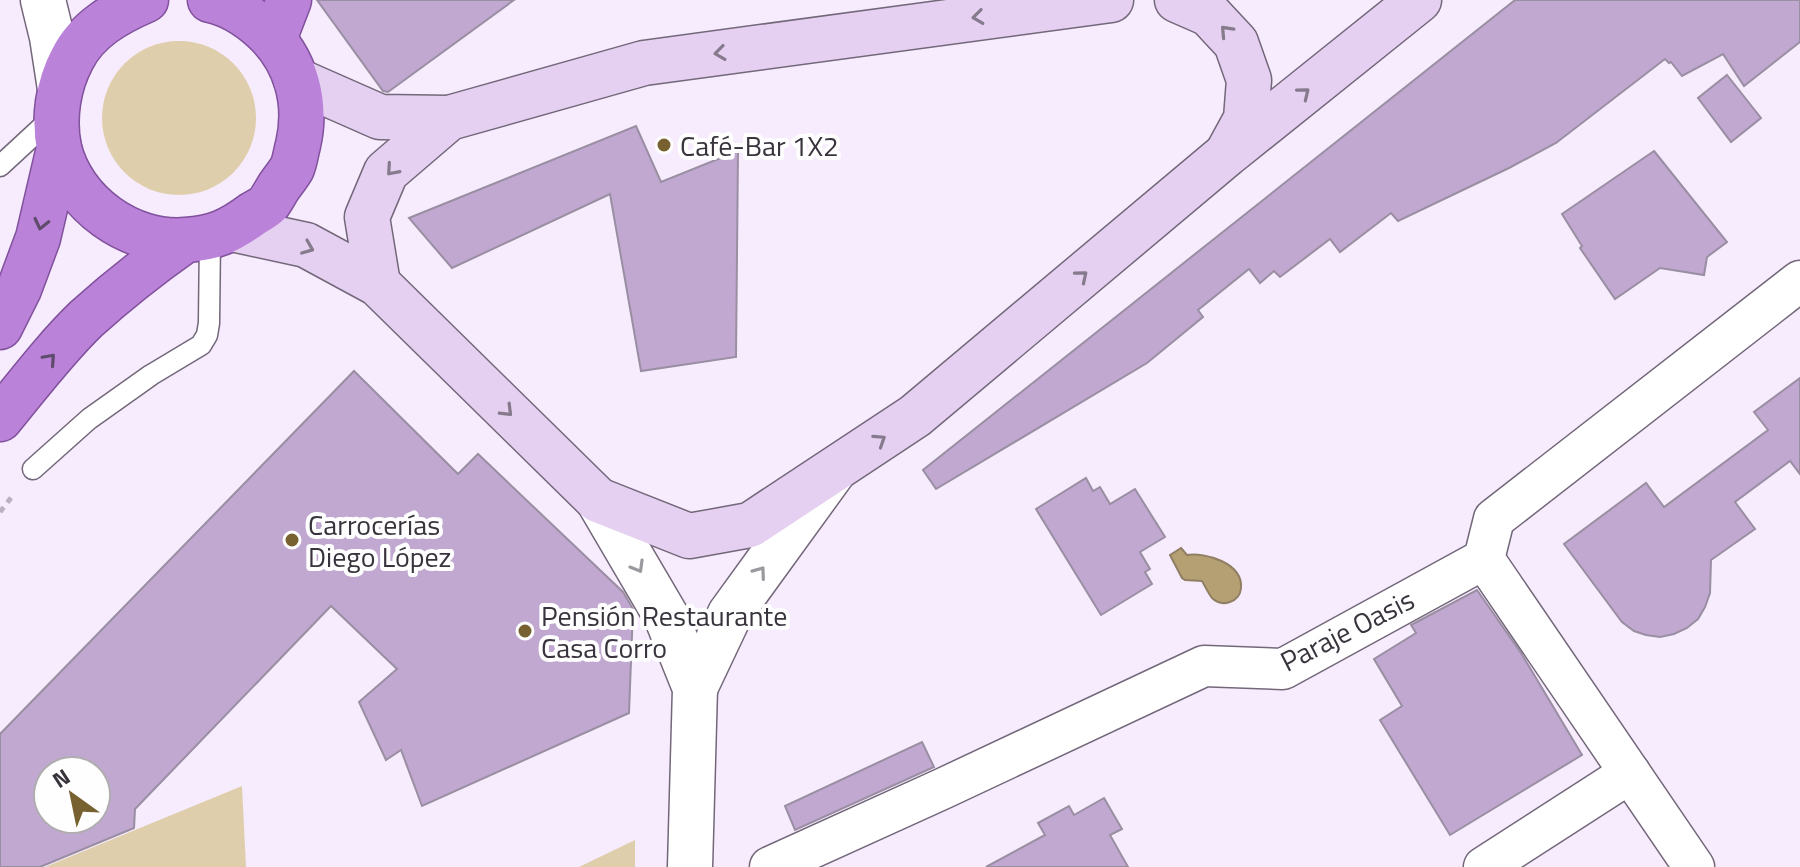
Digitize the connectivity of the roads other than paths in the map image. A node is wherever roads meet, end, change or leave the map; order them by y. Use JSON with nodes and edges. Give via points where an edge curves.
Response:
{"nodes":[{"id":1,"x":43,"y":0,"type":"edge"},
{"id":2,"x":146,"y":0,"type":"edge"},
{"id":3,"x":210,"y":0,"type":"edge"},
{"id":4,"x":1111,"y":0,"type":"edge"},
{"id":5,"x":1177,"y":0,"type":"edge"},
{"id":6,"x":1419,"y":0,"type":"edge"},
{"id":7,"x":282,"y":20,"type":"edge"},
{"id":8,"x":296,"y":80,"type":"junction"},
{"id":9,"x":58,"y":117,"type":"junction"},
{"id":10,"x":449,"y":118,"type":"junction"},
{"id":11,"x":1227,"y":154,"type":"junction"},
{"id":12,"x":0,"y":166,"type":"edge"},
{"id":13,"x":209,"y":236,"type":"junction"},
{"id":14,"x":1800,"y":281,"type":"edge"},
{"id":15,"x":378,"y":284,"type":"junction"},
{"id":16,"x":0,"y":327,"type":"edge"},
{"id":17,"x":0,"y":419,"type":"edge"},
{"id":18,"x":33,"y":469,"type":"dead end"},
{"id":19,"x":834,"y":470,"type":"junction"},
{"id":20,"x":598,"y":500,"type":"junction"},
{"id":21,"x":1484,"y":559,"type":"junction"},
{"id":22,"x":695,"y":688,"type":"junction"},
{"id":23,"x":1630,"y":773,"type":"junction"},
{"id":24,"x":690,"y":867,"type":"edge"},
{"id":25,"x":770,"y":867,"type":"edge"},
{"id":26,"x":1484,"y":867,"type":"edge"},
{"id":27,"x":1694,"y":867,"type":"edge"}],
"edges":[{"from":1,"to":9,"type":"street","via":[[52,37]]},
{"from":2,"to":9,"type":"highway","via":[[119,11],[92,32],[72,58]]},
{"from":3,"to":7,"type":"highway","via":[[251,18]]},
{"from":4,"to":10,"type":"main road","one_way":true,"via":[[644,63]]},
{"from":11,"to":5,"type":"main road","one_way":true,"via":[[1246,119],[1249,80],[1236,43],[1209,14]]},
{"from":11,"to":6,"type":"main road","one_way":true},
{"from":7,"to":8,"type":"highway"},
{"from":8,"to":10,"type":"main road","via":[[380,117]]},
{"from":8,"to":13,"type":"highway","via":[[302,123],[293,167],[268,203]]},
{"from":9,"to":12,"type":"lane"},
{"from":9,"to":13,"type":"highway","via":[[72,179],[92,205],[119,226],[150,238]]},
{"from":9,"to":16,"type":"highway","one_way":true,"via":[[38,238]]},
{"from":10,"to":15,"type":"main road","one_way":true,"via":[[386,172],[376,195],[367,217]]},
{"from":19,"to":11,"type":"main road","one_way":true,"via":[[915,416]]},
{"from":13,"to":15,"type":"main road","one_way":true,"via":[[306,245]]},
{"from":17,"to":13,"type":"highway","one_way":true,"via":[[85,320],[145,269]]},
{"from":13,"to":18,"type":"lane","via":[[209,323],[201,345],[89,419]]},
{"from":14,"to":21,"type":"street","via":[[1494,519]]},
{"from":15,"to":20,"type":"main road","one_way":true},
{"from":19,"to":20,"type":"main road","via":[[750,525],[689,536]]},
{"from":22,"to":19,"type":"street","one_way":true,"via":[[730,614]]},
{"from":20,"to":22,"type":"street","one_way":true,"via":[[666,616]]},
{"from":21,"to":23,"type":"street"},
{"from":21,"to":25,"type":"street","name":"Paraje Oasis","via":[[1283,669],[1204,666]]},
{"from":22,"to":24,"type":"street"},
{"from":23,"to":26,"type":"street"},
{"from":23,"to":27,"type":"street"}]}
